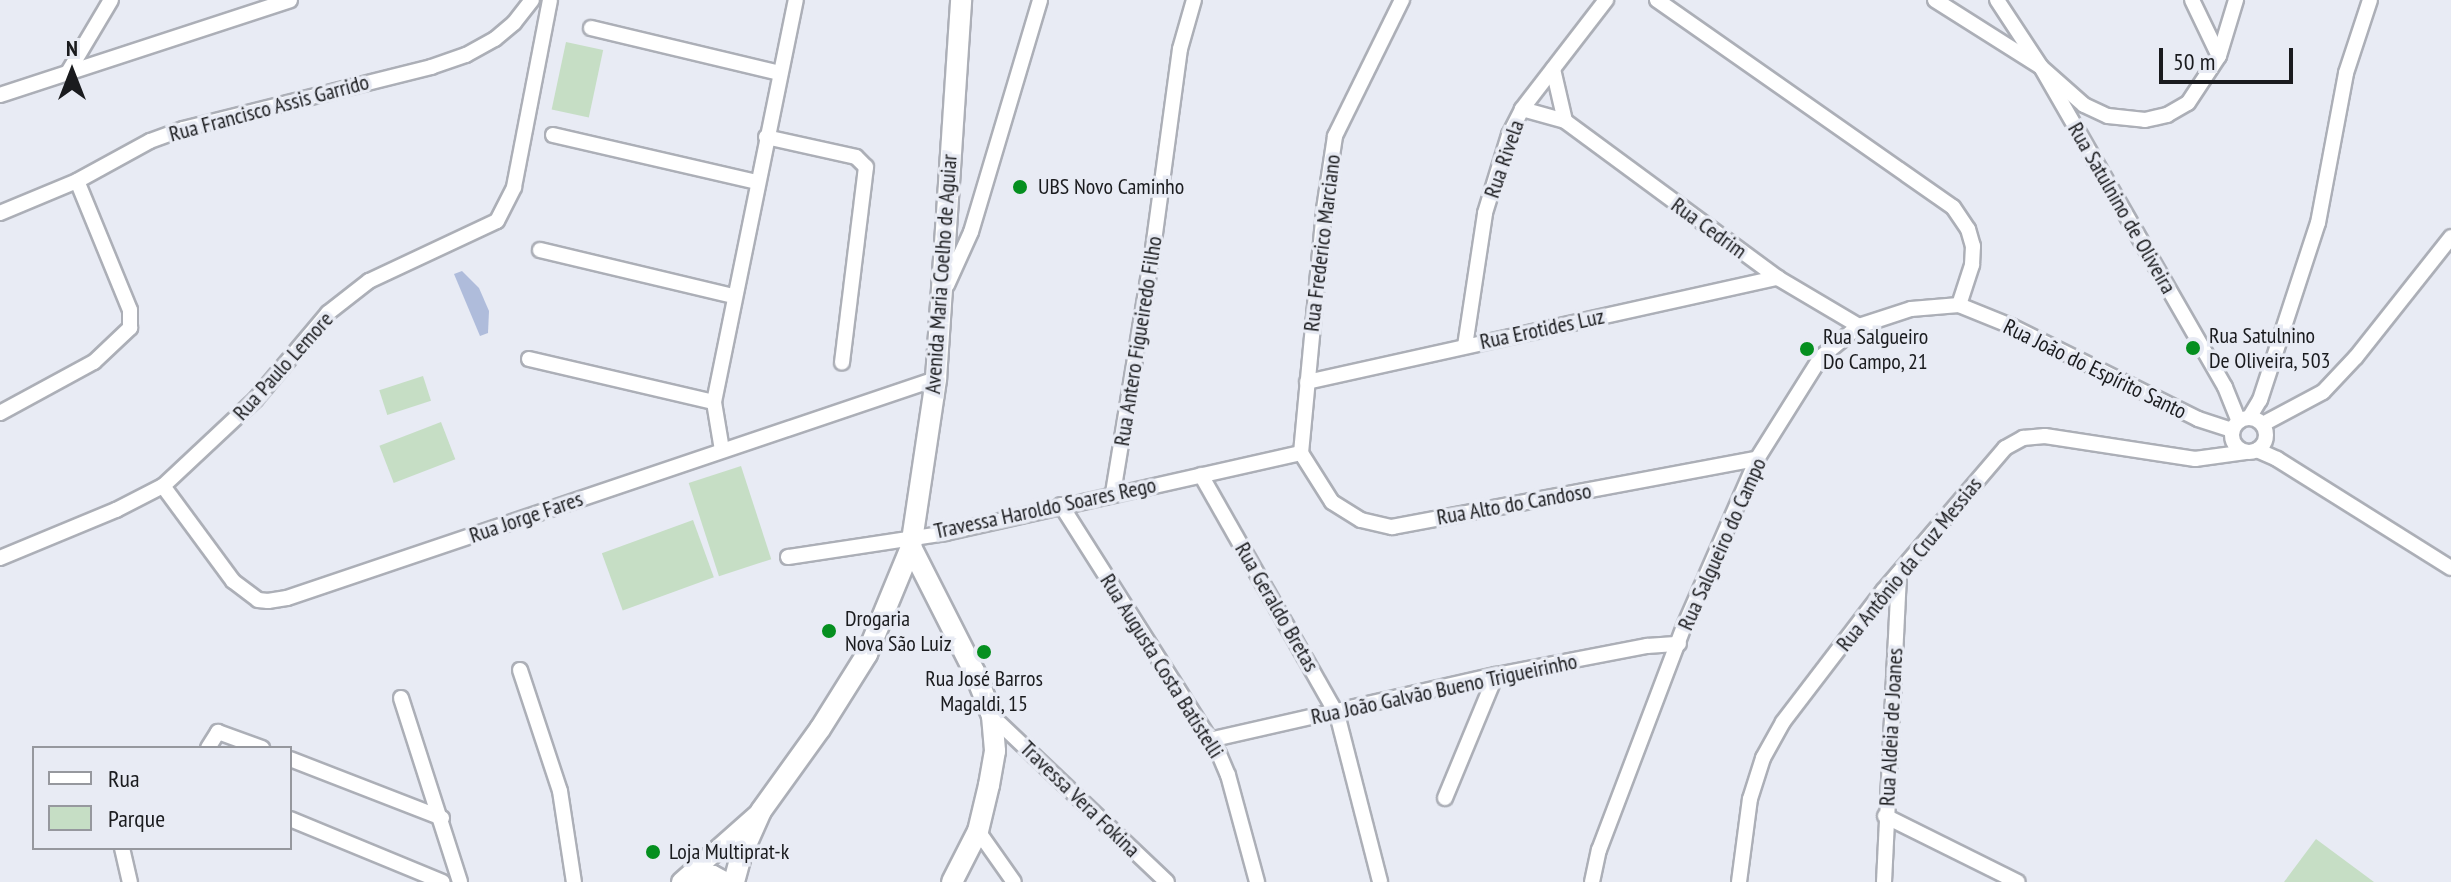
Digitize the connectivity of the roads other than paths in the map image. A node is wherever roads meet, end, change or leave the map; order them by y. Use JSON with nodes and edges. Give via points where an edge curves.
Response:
{"nodes":[{"id":1,"x":111,"y":0,"type":"edge"},
{"id":2,"x":290,"y":0,"type":"edge"},
{"id":3,"x":532,"y":0,"type":"edge"},
{"id":4,"x":550,"y":0,"type":"edge"},
{"id":5,"x":796,"y":0,"type":"edge"},
{"id":6,"x":961,"y":0,"type":"edge"},
{"id":7,"x":1040,"y":0,"type":"edge"},
{"id":8,"x":1194,"y":0,"type":"edge"},
{"id":9,"x":1402,"y":0,"type":"edge"},
{"id":10,"x":1606,"y":0,"type":"edge"},
{"id":11,"x":1657,"y":0,"type":"edge"},
{"id":12,"x":1935,"y":0,"type":"edge"},
{"id":13,"x":1997,"y":0,"type":"edge"},
{"id":14,"x":2192,"y":0,"type":"edge"},
{"id":15,"x":2236,"y":0,"type":"edge"},
{"id":16,"x":2370,"y":0,"type":"edge"},
{"id":17,"x":591,"y":28,"type":"dead end"},
{"id":18,"x":2219,"y":56,"type":"junction"},
{"id":19,"x":2041,"y":67,"type":"junction"},
{"id":20,"x":1553,"y":69,"type":"junction"},
{"id":21,"x":780,"y":73,"type":"junction"},
{"id":22,"x":67,"y":74,"type":"junction"},
{"id":23,"x":0,"y":95,"type":"edge"},
{"id":24,"x":1522,"y":109,"type":"junction"},
{"id":25,"x":1565,"y":121,"type":"junction"},
{"id":26,"x":553,"y":135,"type":"dead end"},
{"id":27,"x":766,"y":137,"type":"junction"},
{"id":28,"x":77,"y":181,"type":"junction"},
{"id":29,"x":756,"y":182,"type":"junction"},
{"id":30,"x":0,"y":213,"type":"edge"},
{"id":31,"x":2451,"y":237,"type":"edge"},
{"id":32,"x":540,"y":250,"type":"dead end"},
{"id":33,"x":1778,"y":278,"type":"junction"},
{"id":34,"x":733,"y":296,"type":"junction"},
{"id":35,"x":940,"y":300,"type":"junction"},
{"id":36,"x":1959,"y":305,"type":"junction"},
{"id":37,"x":1859,"y":326,"type":"junction"},
{"id":38,"x":1465,"y":346,"type":"junction"},
{"id":39,"x":529,"y":359,"type":"dead end"},
{"id":40,"x":842,"y":363,"type":"dead end"},
{"id":41,"x":936,"y":379,"type":"junction"},
{"id":42,"x":1307,"y":382,"type":"junction"},
{"id":43,"x":714,"y":402,"type":"junction"},
{"id":44,"x":0,"y":413,"type":"edge"},
{"id":45,"x":2251,"y":434,"type":"junction"},
{"id":46,"x":722,"y":450,"type":"junction"},
{"id":47,"x":1301,"y":453,"type":"junction"},
{"id":48,"x":1757,"y":459,"type":"junction"},
{"id":49,"x":1201,"y":475,"type":"junction"},
{"id":50,"x":163,"y":486,"type":"junction"},
{"id":51,"x":1113,"y":493,"type":"junction"},
{"id":52,"x":1061,"y":505,"type":"junction"},
{"id":53,"x":912,"y":542,"type":"junction"},
{"id":54,"x":788,"y":557,"type":"dead end"},
{"id":55,"x":0,"y":558,"type":"edge"},
{"id":56,"x":2451,"y":568,"type":"edge"},
{"id":57,"x":1899,"y":573,"type":"junction"},
{"id":58,"x":931,"y":589,"type":"junction"},
{"id":59,"x":892,"y":593,"type":"junction"},
{"id":60,"x":1679,"y":644,"type":"junction"},
{"id":61,"x":520,"y":670,"type":"dead end"},
{"id":62,"x":1496,"y":675,"type":"junction"},
{"id":63,"x":401,"y":698,"type":"dead end"},
{"id":64,"x":1337,"y":714,"type":"junction"},
{"id":65,"x":992,"y":716,"type":"junction"},
{"id":66,"x":1209,"y":740,"type":"junction"},
{"id":67,"x":209,"y":746,"type":"edge"},
{"id":68,"x":256,"y":746,"type":"edge"},
{"id":69,"x":292,"y":760,"type":"edge"},
{"id":70,"x":1445,"y":798,"type":"dead end"},
{"id":71,"x":761,"y":811,"type":"junction"},
{"id":72,"x":1885,"y":816,"type":"junction"},
{"id":73,"x":442,"y":818,"type":"junction"},
{"id":74,"x":292,"y":820,"type":"edge"},
{"id":75,"x":978,"y":831,"type":"junction"},
{"id":76,"x":122,"y":850,"type":"edge"},
{"id":77,"x":685,"y":879,"type":"edge"},
{"id":78,"x":130,"y":882,"type":"edge"},
{"id":79,"x":443,"y":882,"type":"edge"},
{"id":80,"x":460,"y":882,"type":"edge"},
{"id":81,"x":574,"y":882,"type":"edge"},
{"id":82,"x":726,"y":882,"type":"edge"},
{"id":83,"x":734,"y":882,"type":"edge"},
{"id":84,"x":952,"y":882,"type":"edge"},
{"id":85,"x":1014,"y":882,"type":"edge"},
{"id":86,"x":1167,"y":882,"type":"edge"},
{"id":87,"x":1257,"y":882,"type":"edge"},
{"id":88,"x":1380,"y":882,"type":"edge"},
{"id":89,"x":1592,"y":882,"type":"edge"},
{"id":90,"x":1739,"y":882,"type":"edge"},
{"id":91,"x":1884,"y":882,"type":"edge"},
{"id":92,"x":2018,"y":882,"type":"edge"}],
"edges":[{"from":1,"to":22,"type":"street"},
{"from":2,"to":22,"type":"street"},
{"from":3,"to":28,"type":"street","name":"Rua Francisco Assis Garrido","via":[[495,39],[466,55],[183,129]]},
{"from":4,"to":50,"type":"street","name":"Rua Paulo Lemore","via":[[514,187],[502,216],[369,281],[328,313],[255,400]]},
{"from":5,"to":21,"type":"street"},
{"from":6,"to":35,"type":"main road","name":"Avenida Maria Coelho de Aguiar"},
{"from":7,"to":35,"type":"street","via":[[971,232]]},
{"from":8,"to":51,"type":"street","name":"Rua Antero Figueiredo Filho","via":[[1180,49]]},
{"from":9,"to":42,"type":"street","name":"Rua Frederico Marciano","via":[[1335,136]]},
{"from":10,"to":20,"type":"street","name":"Rua Rivela"},
{"from":11,"to":36,"type":"street","via":[[1953,207],[1973,246]]},
{"from":12,"to":19,"type":"street"},
{"from":13,"to":19,"type":"street","name":"Rua Satulnino de Oliveira"},
{"from":14,"to":18,"type":"street"},
{"from":15,"to":18,"type":"street"},
{"from":16,"to":45,"type":"street","via":[[2346,73],[2318,223]]},
{"from":17,"to":21,"type":"street"},
{"from":18,"to":19,"type":"street","via":[[2188,103],[2145,120],[2108,116],[2084,105]]},
{"from":19,"to":45,"type":"street","name":"Rua Satulnino de Oliveira"},
{"from":20,"to":24,"type":"street","name":"Rua Rivela"},
{"from":20,"to":25,"type":"street"},
{"from":21,"to":27,"type":"street"},
{"from":22,"to":23,"type":"street"},
{"from":24,"to":25,"type":"street","name":"Rua Cedrim"},
{"from":24,"to":38,"type":"street","name":"Rua Rivela","via":[[1497,167],[1485,213]]},
{"from":25,"to":33,"type":"street","name":"Rua Cedrim"},
{"from":26,"to":29,"type":"street"},
{"from":27,"to":29,"type":"street"},
{"from":27,"to":40,"type":"street","via":[[856,157],[866,167]]},
{"from":28,"to":30,"type":"street","name":"Rua Francisco Assis Garrido"},
{"from":28,"to":44,"type":"street","via":[[130,310],[130,328],[94,362]]},
{"from":29,"to":34,"type":"street"},
{"from":31,"to":45,"type":"street","name":"Rua Antônio da Cruz Messias","via":[[2323,392]]},
{"from":32,"to":34,"type":"street"},
{"from":33,"to":37,"type":"street","name":"Rua Cedrim"},
{"from":33,"to":38,"type":"street","name":"Rua Erotides Luz"},
{"from":34,"to":43,"type":"street"},
{"from":35,"to":41,"type":"main road","name":"Avenida Maria Coelho de Aguiar"},
{"from":36,"to":37,"type":"street","name":"Rua Salgueiro do Campo","via":[[1911,309]]},
{"from":36,"to":45,"type":"street","name":"Rua João do Espírito Santo","via":[[2198,419]]},
{"from":37,"to":48,"type":"street","name":"Rua Salgueiro do Campo","via":[[1821,357]]},
{"from":38,"to":42,"type":"street","name":"Rua Erotides Luz"},
{"from":39,"to":43,"type":"street"},
{"from":41,"to":46,"type":"street","name":"Rua Jorge Fares"},
{"from":41,"to":53,"type":"main road","name":"Avenida Maria Coelho de Aguiar"},
{"from":42,"to":47,"type":"street","name":"Rua Frederico Marciano"},
{"from":43,"to":46,"type":"street"},
{"from":45,"to":56,"type":"street","name":"Rua João do Espírito Santo","via":[[2277,459]]},
{"from":45,"to":57,"type":"street","name":"Rua Antônio da Cruz Messias","via":[[2218,458],[2168,456],[2045,436],[2023,438],[2005,448]]},
{"from":46,"to":50,"type":"street","name":"Rua Jorge Fares","via":[[268,601],[258,600],[233,581]]},
{"from":47,"to":48,"type":"street","name":"Rua Alto do Candoso","via":[[1332,502],[1361,520],[1392,527]]},
{"from":47,"to":49,"type":"street","name":"Travessa Haroldo Soares Rego"},
{"from":48,"to":60,"type":"street","name":"Rua Salgueiro do Campo"},
{"from":49,"to":51,"type":"street","name":"Travessa Haroldo Soares Rego"},
{"from":49,"to":64,"type":"street","name":"Rua Geraldo Bretas"},
{"from":50,"to":55,"type":"street","name":"Rua Paulo Lemore"},
{"from":51,"to":52,"type":"street","name":"Travessa Haroldo Soares Rego"},
{"from":52,"to":53,"type":"street","name":"Travessa Haroldo Soares Rego"},
{"from":52,"to":66,"type":"street","name":"Rua Augusta Costa Batistelli"},
{"from":53,"to":54,"type":"street","name":"Travessa Haroldo Soares Rego"},
{"from":53,"to":58,"type":"main road"},
{"from":53,"to":59,"type":"main road","name":"Avenida Maria Coelho de Aguiar"},
{"from":57,"to":72,"type":"street","name":"Rua Aldeia de Joanes"},
{"from":57,"to":90,"type":"street","name":"Rua Antônio da Cruz Messias","via":[[1783,722],[1763,758],[1750,799]]},
{"from":58,"to":59,"type":"main road"},
{"from":58,"to":65,"type":"main road"},
{"from":59,"to":71,"type":"main road","name":"Avenida Maria Coelho de Aguiar","via":[[867,654]]},
{"from":60,"to":62,"type":"street","name":"Rua João Galvão Bueno Trigueirinho"},
{"from":60,"to":89,"type":"street","name":"Rua Salgueiro do Campo","via":[[1608,826]]},
{"from":61,"to":81,"type":"street","via":[[560,791]]},
{"from":62,"to":64,"type":"street","name":"Rua João Galvão Bueno Trigueirinho"},
{"from":62,"to":70,"type":"street"},
{"from":63,"to":73,"type":"street"},
{"from":64,"to":66,"type":"street","name":"Rua João Galvão Bueno Trigueirinho"},
{"from":64,"to":88,"type":"street","name":"Rua Geraldo Bretas"},
{"from":65,"to":75,"type":"main road","via":[[995,751]]},
{"from":65,"to":86,"type":"street","name":"Travessa Vera Fokina"},
{"from":66,"to":87,"type":"street","name":"Rua Augusta Costa Batistelli","via":[[1228,775]]},
{"from":67,"to":68,"type":"street","via":[[218,732]]},
{"from":69,"to":73,"type":"street"},
{"from":71,"to":77,"type":"street"},
{"from":71,"to":83,"type":"main road","name":"Avenida Maria Coelho de Aguiar"},
{"from":72,"to":91,"type":"street","name":"Rua Aldeia de Joanes"},
{"from":72,"to":92,"type":"street"},
{"from":73,"to":80,"type":"street"},
{"from":74,"to":79,"type":"street"},
{"from":75,"to":84,"type":"main road"},
{"from":75,"to":85,"type":"street"},
{"from":76,"to":78,"type":"street"},
{"from":77,"to":82,"type":"street","via":[[713,875]]}]}
